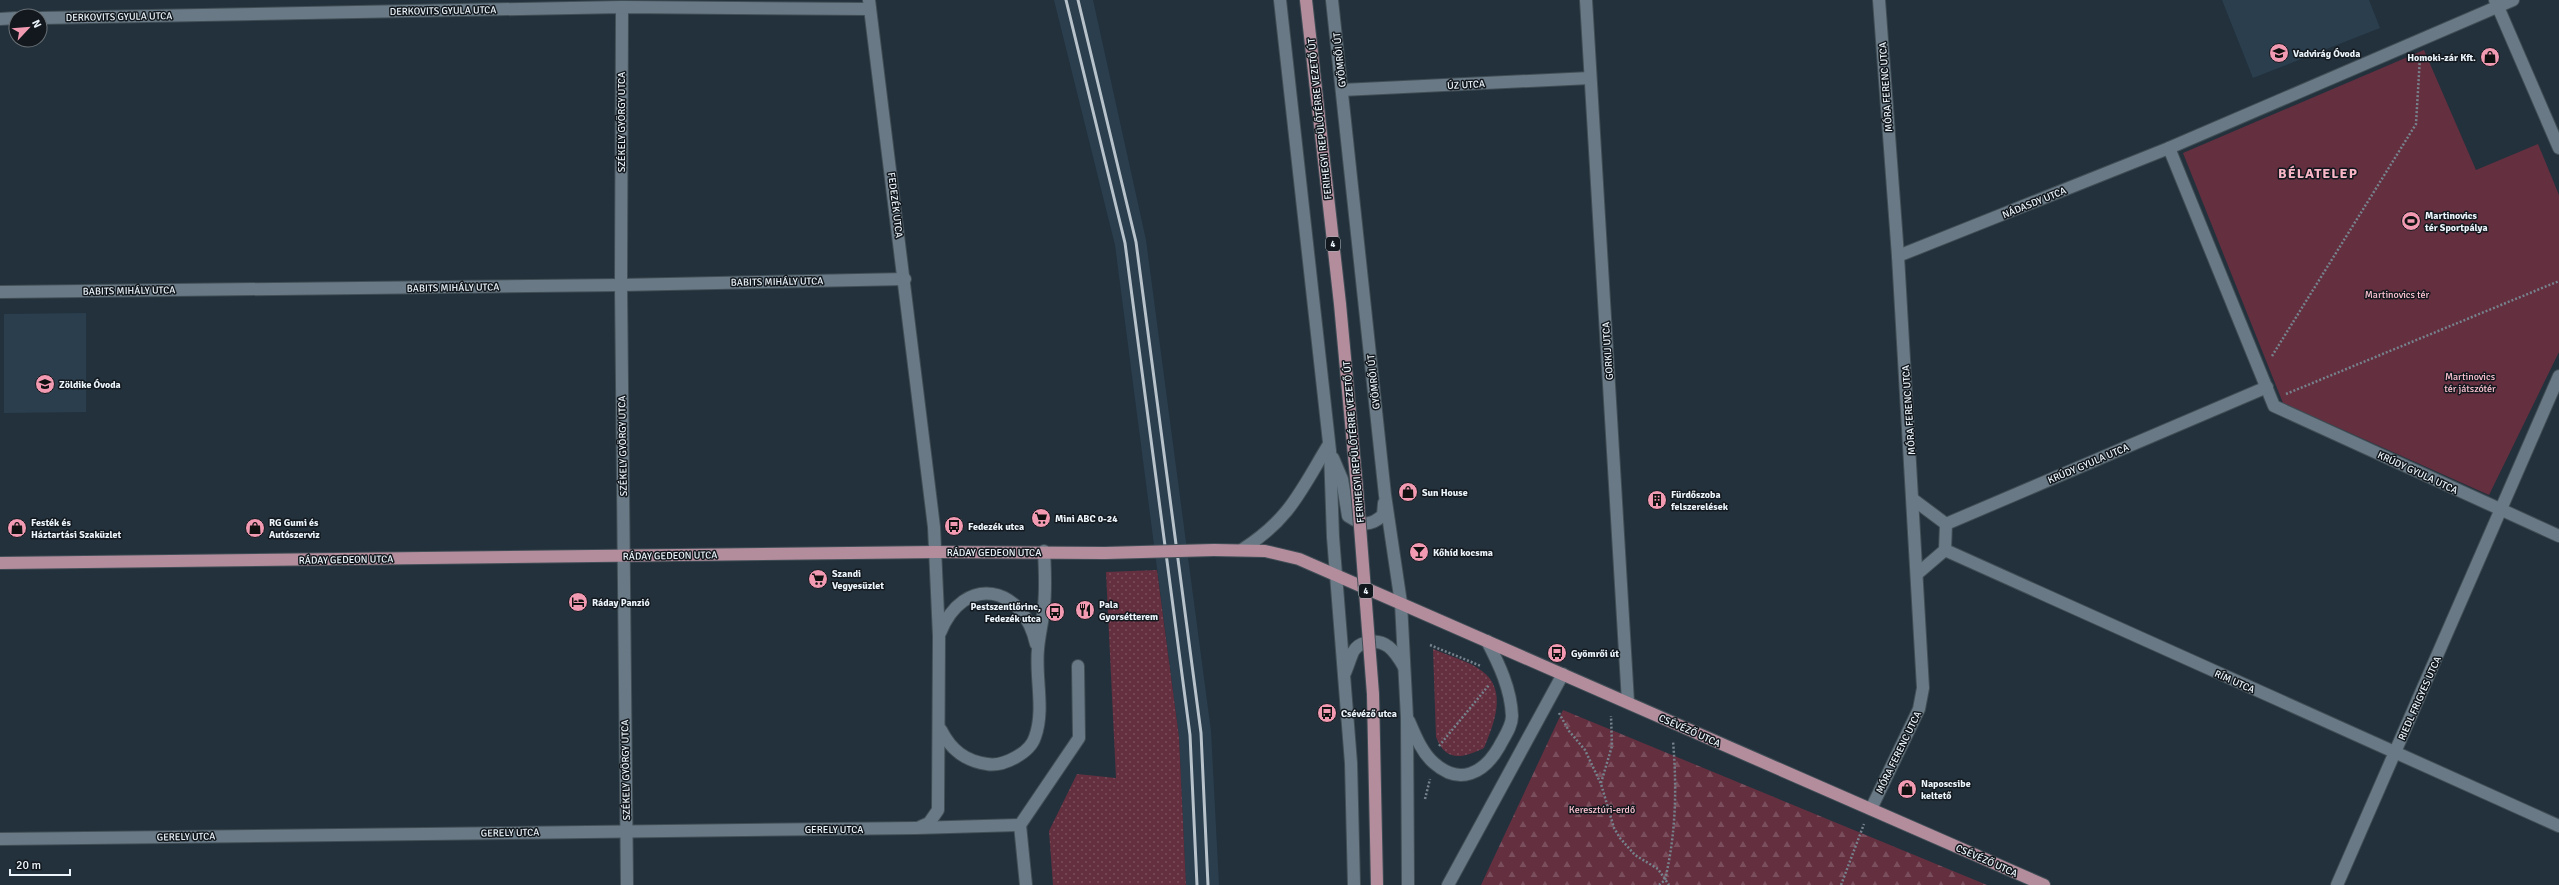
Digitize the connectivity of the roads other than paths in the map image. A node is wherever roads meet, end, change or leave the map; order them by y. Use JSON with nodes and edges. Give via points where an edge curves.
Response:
{"nodes":[{"id":1,"x":1280,"y":0,"type":"edge"},
{"id":2,"x":1306,"y":0,"type":"edge"},
{"id":3,"x":1332,"y":0,"type":"edge"},
{"id":4,"x":1586,"y":0,"type":"edge"},
{"id":5,"x":1879,"y":0,"type":"edge"},
{"id":6,"x":2513,"y":0,"type":"edge"},
{"id":7,"x":2496,"y":3,"type":"edge"},
{"id":8,"x":592,"y":4,"type":"edge"},
{"id":9,"x":869,"y":5,"type":"edge"},
{"id":10,"x":622,"y":7,"type":"junction"},
{"id":11,"x":48,"y":18,"type":"edge"},
{"id":12,"x":1590,"y":78,"type":"junction"},
{"id":13,"x":1342,"y":90,"type":"junction"},
{"id":14,"x":2169,"y":148,"type":"junction"},
{"id":15,"x":2559,"y":148,"type":"edge"},
{"id":16,"x":1898,"y":256,"type":"junction"},
{"id":17,"x":905,"y":279,"type":"junction"},
{"id":18,"x":621,"y":285,"type":"junction"},
{"id":19,"x":0,"y":292,"type":"edge"},
{"id":20,"x":2559,"y":376,"type":"edge"},
{"id":21,"x":2267,"y":387,"type":"junction"},
{"id":22,"x":1329,"y":448,"type":"junction"},
{"id":23,"x":1384,"y":495,"type":"junction"},
{"id":24,"x":1914,"y":500,"type":"junction"},
{"id":25,"x":2502,"y":511,"type":"junction"},
{"id":26,"x":1946,"y":524,"type":"junction"},
{"id":27,"x":2559,"y":536,"type":"edge"},
{"id":28,"x":1243,"y":549,"type":"junction"},
{"id":29,"x":1945,"y":550,"type":"junction"},
{"id":30,"x":1044,"y":551,"type":"junction"},
{"id":31,"x":936,"y":552,"type":"junction"},
{"id":32,"x":623,"y":556,"type":"junction"},
{"id":33,"x":0,"y":563,"type":"edge"},
{"id":34,"x":1336,"y":574,"type":"junction"},
{"id":35,"x":1917,"y":574,"type":"junction"},
{"id":36,"x":1401,"y":603,"type":"junction"},
{"id":37,"x":939,"y":636,"type":"junction"},
{"id":38,"x":1487,"y":641,"type":"junction"},
{"id":39,"x":1038,"y":650,"type":"junction"},
{"id":40,"x":1078,"y":666,"type":"dead end"},
{"id":41,"x":1406,"y":672,"type":"junction"},
{"id":42,"x":1563,"y":674,"type":"junction"},
{"id":43,"x":1344,"y":678,"type":"junction"},
{"id":44,"x":1628,"y":702,"type":"junction"},
{"id":45,"x":1407,"y":718,"type":"junction"},
{"id":46,"x":939,"y":727,"type":"junction"},
{"id":47,"x":2394,"y":752,"type":"junction"},
{"id":48,"x":1871,"y":809,"type":"junction"},
{"id":49,"x":1020,"y":824,"type":"junction"},
{"id":50,"x":2559,"y":826,"type":"edge"},
{"id":51,"x":916,"y":828,"type":"junction"},
{"id":52,"x":626,"y":830,"type":"junction"},
{"id":53,"x":0,"y":839,"type":"edge"},
{"id":54,"x":627,"y":885,"type":"edge"},
{"id":55,"x":1026,"y":885,"type":"edge"},
{"id":56,"x":1354,"y":885,"type":"edge"},
{"id":57,"x":1377,"y":885,"type":"edge"},
{"id":58,"x":1408,"y":885,"type":"edge"},
{"id":59,"x":1448,"y":885,"type":"edge"},
{"id":60,"x":2044,"y":885,"type":"edge"},
{"id":61,"x":2337,"y":885,"type":"edge"}],
"edges":[{"from":1,"to":22,"type":"street"},
{"from":2,"to":57,"type":"main road","name":"FERIHEGYI REPÜLŐTÉRRE VEZETŐ ÚT","number":"4","bridge":true,"via":[[1340,304],[1357,488],[1373,694]]},
{"from":3,"to":13,"type":"street","name":"GYÖMRŐI ÚT"},
{"from":4,"to":12,"type":"street","name":"GORKIJ UTCA"},
{"from":5,"to":16,"type":"street","name":"MÓRA FERENC UTCA"},
{"from":6,"to":7,"type":"street"},
{"from":7,"to":14,"type":"street","via":[[2421,40]]},
{"from":7,"to":15,"type":"street"},
{"from":8,"to":10,"type":"street","name":"DERKOVITS GYULA UTCA"},
{"from":8,"to":11,"type":"street","name":"DERKOVITS GYULA UTCA"},
{"from":9,"to":10,"type":"street","name":"DERKOVITS GYULA UTCA"},
{"from":9,"to":17,"type":"street","name":"FEDEZÉK UTCA"},
{"from":10,"to":18,"type":"street","name":"SZÉKELY GYÖRGY UTCA"},
{"from":12,"to":13,"type":"street","name":"ÚZ UTCA"},
{"from":12,"to":44,"type":"street","name":"GORKIJ UTCA"},
{"from":13,"to":23,"type":"street","name":"GYÖMRŐI ÚT"},
{"from":14,"to":16,"type":"street","name":"NÁDASDY UTCA"},
{"from":14,"to":21,"type":"street","name":"KRÚDY GYULA UTCA"},
{"from":16,"to":24,"type":"street","name":"MÓRA FERENC UTCA"},
{"from":17,"to":18,"type":"street","name":"BABITS MIHÁLY UTCA"},
{"from":17,"to":31,"type":"street","name":"FEDEZÉK UTCA"},
{"from":18,"to":19,"type":"street","name":"BABITS MIHÁLY UTCA"},
{"from":18,"to":32,"type":"street","name":"SZÉKELY GYÖRGY UTCA"},
{"from":20,"to":25,"type":"street"},
{"from":21,"to":25,"type":"street","name":"KRÚDY GYULA UTCA","via":[[2274,406]]},
{"from":21,"to":26,"type":"street","name":"KRÚDY GYULA UTCA"},
{"from":22,"to":23,"type":"street","via":[[1342,479],[1348,516],[1361,524],[1374,523],[1384,515]]},
{"from":22,"to":28,"type":"street","via":[[1290,510],[1265,535]]},
{"from":22,"to":34,"type":"street"},
{"from":23,"to":36,"type":"street","name":"GYÖMRŐI ÚT"},
{"from":24,"to":26,"type":"street"},
{"from":24,"to":35,"type":"street","name":"MÓRA FERENC UTCA"},
{"from":25,"to":27,"type":"street","name":"KRÚDY GYULA UTCA"},
{"from":25,"to":47,"type":"street","name":"RIEDL FRIGYES UTCA"},
{"from":26,"to":29,"type":"street"},
{"from":28,"to":30,"type":"main road","name":"RÁDAY GEDEON UTCA","bridge":true,"via":[[1105,554]]},
{"from":28,"to":34,"type":"main road","name":"RÁDAY GEDEON UTCA","via":[[1287,554]]},
{"from":29,"to":35,"type":"street"},
{"from":29,"to":47,"type":"street","name":"RÍM UTCA"},
{"from":30,"to":31,"type":"main road","name":"RÁDAY GEDEON UTCA"},
{"from":30,"to":39,"type":"street","via":[[1045,596]]},
{"from":31,"to":32,"type":"main road","name":"RÁDAY GEDEON UTCA"},
{"from":31,"to":37,"type":"street","name":"FEDEZÉK UTCA"},
{"from":32,"to":33,"type":"main road","name":"RÁDAY GEDEON UTCA"},
{"from":32,"to":52,"type":"street","name":"SZÉKELY GYÖRGY UTCA"},
{"from":34,"to":36,"type":"main road","name":"CSÉVÉZŐ UTCA"},
{"from":34,"to":43,"type":"street"},
{"from":35,"to":48,"type":"street","name":"MÓRA FERENC UTCA","via":[[1923,688],[1919,709]]},
{"from":36,"to":38,"type":"main road","name":"CSÉVÉZŐ UTCA"},
{"from":36,"to":41,"type":"street","name":"GYÖMRŐI ÚT"},
{"from":37,"to":39,"type":"street","via":[[948,615],[962,600],[977,593],[993,593],[1010,599],[1022,611],[1033,629]]},
{"from":37,"to":46,"type":"street","name":"FEDEZÉK UTCA"},
{"from":38,"to":42,"type":"main road","name":"CSÉVÉZŐ UTCA"},
{"from":38,"to":45,"type":"street","via":[[1506,685],[1512,717],[1510,726],[1484,768],[1466,774],[1453,774],[1442,769],[1433,762],[1418,741]]},
{"from":39,"to":46,"type":"street","via":[[1038,721],[1035,738],[1024,751],[1012,759],[992,765],[974,762],[947,744]]},
{"from":40,"to":49,"type":"street","via":[[1080,738]]},
{"from":41,"to":43,"type":"street","via":[[1395,652],[1386,644],[1375,640],[1360,644],[1354,651]]},
{"from":41,"to":45,"type":"street","name":"GYÖMRŐI ÚT"},
{"from":42,"to":44,"type":"main road","name":"CSÉVÉZŐ UTCA"},
{"from":42,"to":59,"type":"street"},
{"from":43,"to":56,"type":"street","via":[[1351,764]]},
{"from":44,"to":48,"type":"main road","name":"CSÉVÉZŐ UTCA"},
{"from":45,"to":58,"type":"street","name":"GYÖMRŐI ÚT"},
{"from":46,"to":51,"type":"street","name":"FEDEZÉK UTCA","via":[[938,810],[929,824]]},
{"from":47,"to":50,"type":"street","name":"RÍM UTCA"},
{"from":47,"to":61,"type":"street","name":"RIEDL FRIGYES UTCA"},
{"from":48,"to":60,"type":"main road","name":"CSÉVÉZŐ UTCA"},
{"from":49,"to":51,"type":"street","name":"GERELY UTCA"},
{"from":49,"to":55,"type":"street"},
{"from":51,"to":52,"type":"street","name":"GERELY UTCA"},
{"from":52,"to":53,"type":"street","name":"GERELY UTCA"},
{"from":52,"to":54,"type":"street","name":"SZÉKELY GYÖRGY UTCA"}]}
